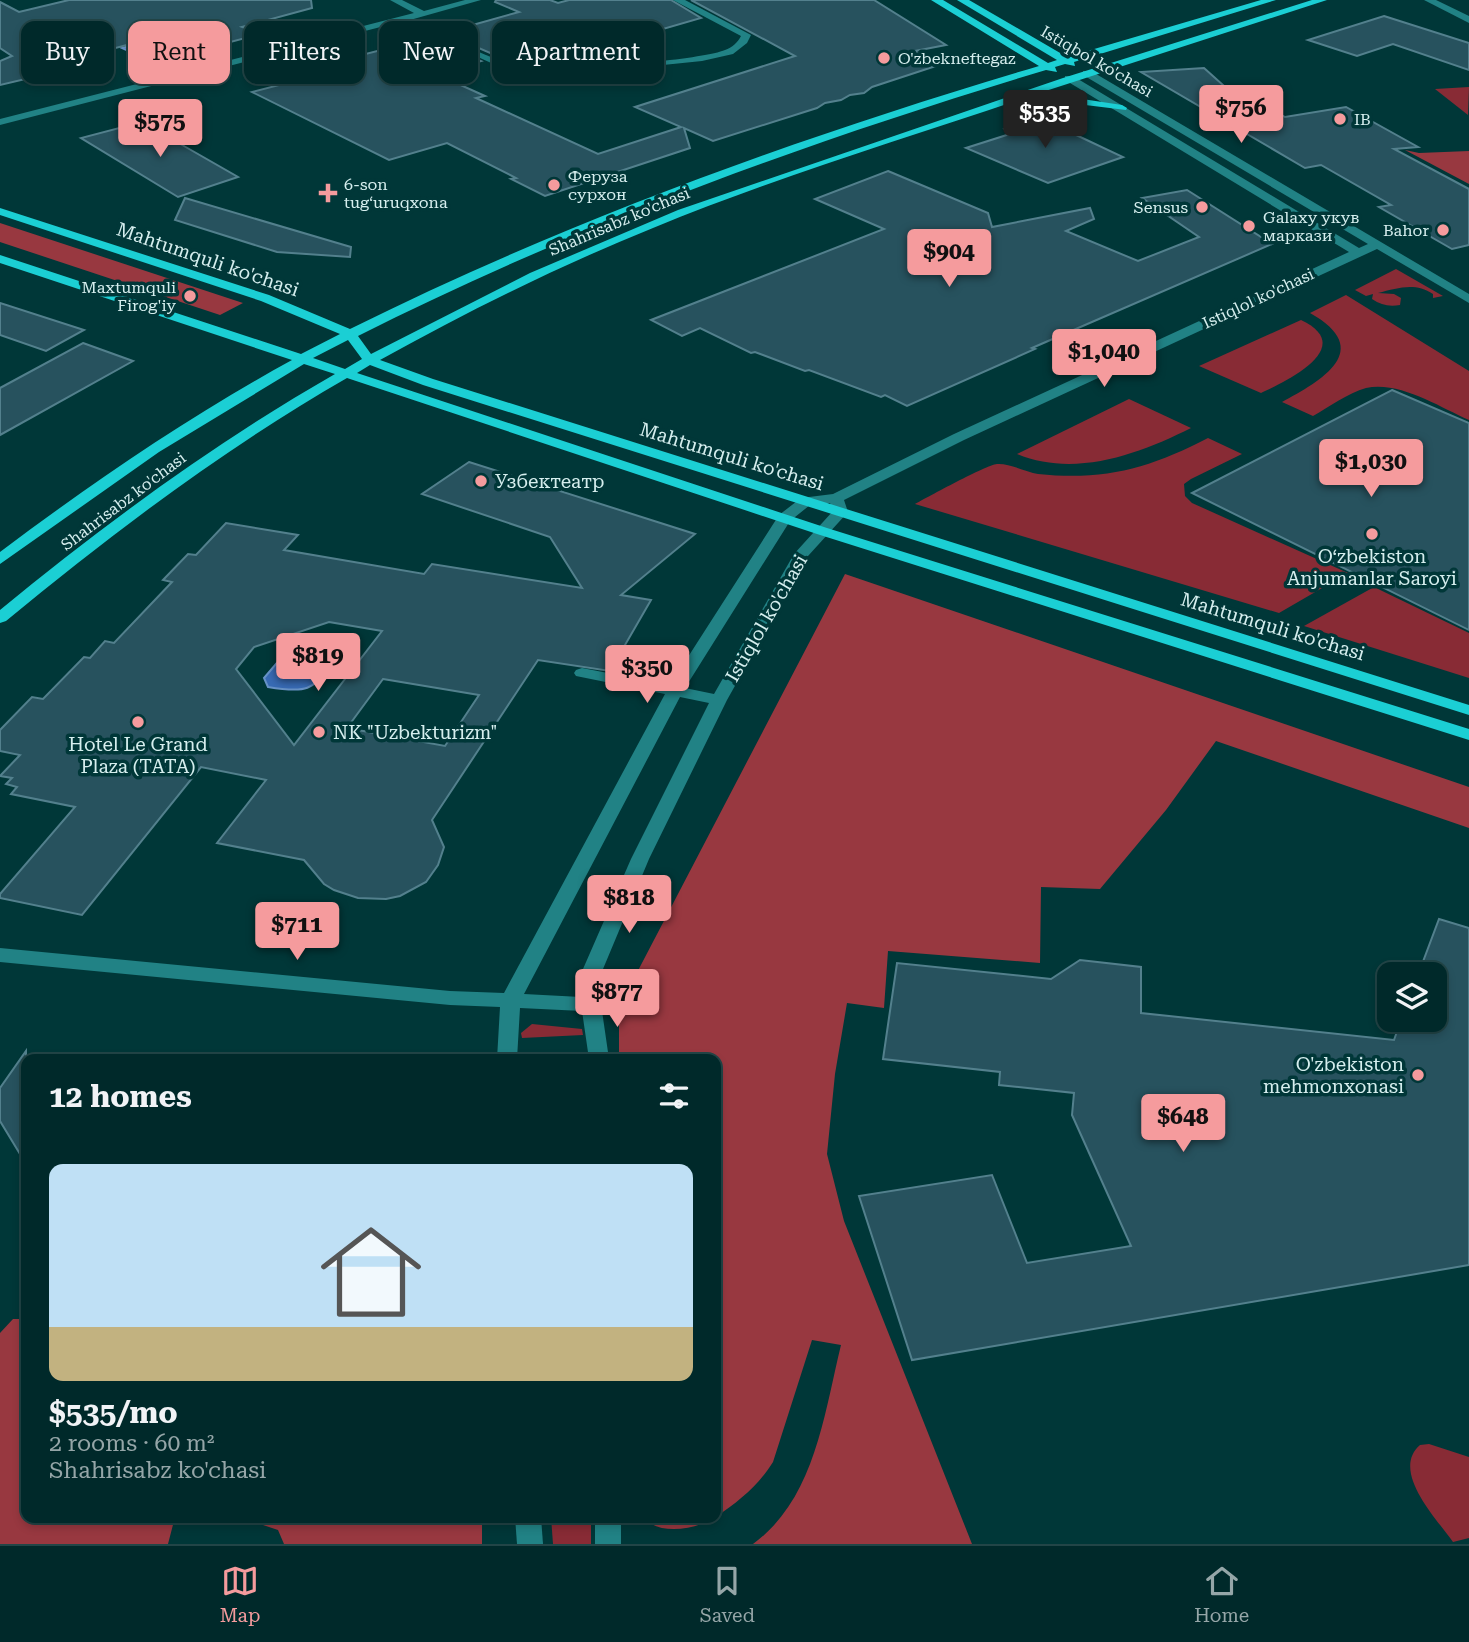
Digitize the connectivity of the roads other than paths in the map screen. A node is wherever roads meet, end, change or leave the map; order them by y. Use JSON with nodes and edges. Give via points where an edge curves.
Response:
{"nodes":[{"id":1,"x":395,"y":0,"type":"edge"},
{"id":2,"x":476,"y":0,"type":"edge"},
{"id":3,"x":678,"y":0,"type":"edge"},
{"id":4,"x":936,"y":0,"type":"edge"},
{"id":5,"x":962,"y":0,"type":"edge"},
{"id":6,"x":1271,"y":0,"type":"edge"},
{"id":7,"x":1322,"y":0,"type":"edge"},
{"id":8,"x":1429,"y":0,"type":"edge"},
{"id":9,"x":423,"y":14,"type":"junction"},
{"id":10,"x":401,"y":19,"type":"junction"},
{"id":11,"x":1469,"y":20,"type":"edge"},
{"id":12,"x":1065,"y":60,"type":"junction"},
{"id":13,"x":1047,"y":66,"type":"junction"},
{"id":14,"x":1087,"y":73,"type":"junction"},
{"id":15,"x":1069,"y":78,"type":"junction"},
{"id":16,"x":1003,"y":101,"type":"junction"},
{"id":17,"x":1122,"y":108,"type":"junction"},
{"id":18,"x":0,"y":122,"type":"edge"},
{"id":19,"x":0,"y":211,"type":"edge"},
{"id":20,"x":1378,"y":245,"type":"junction"},
{"id":21,"x":1357,"y":252,"type":"junction"},
{"id":22,"x":0,"y":259,"type":"edge"},
{"id":23,"x":1469,"y":299,"type":"edge"},
{"id":24,"x":350,"y":334,"type":"junction"},
{"id":25,"x":304,"y":359,"type":"junction"},
{"id":26,"x":369,"y":360,"type":"junction"},
{"id":27,"x":346,"y":372,"type":"junction"},
{"id":28,"x":806,"y":501,"type":"junction"},
{"id":29,"x":839,"y":505,"type":"junction"},
{"id":30,"x":784,"y":518,"type":"junction"},
{"id":31,"x":822,"y":531,"type":"junction"},
{"id":32,"x":0,"y":559,"type":"edge"},
{"id":33,"x":0,"y":618,"type":"edge"},
{"id":34,"x":582,"y":673,"type":"dead end"},
{"id":35,"x":675,"y":691,"type":"junction"},
{"id":36,"x":719,"y":700,"type":"junction"},
{"id":37,"x":1469,"y":710,"type":"edge"},
{"id":38,"x":1469,"y":735,"type":"edge"},
{"id":39,"x":0,"y":955,"type":"edge"},
{"id":40,"x":510,"y":1001,"type":"junction"},
{"id":41,"x":591,"y":1004,"type":"junction"},
{"id":42,"x":508,"y":1054,"type":"edge"},
{"id":43,"x":597,"y":1054,"type":"edge"},
{"id":44,"x":528,"y":1523,"type":"edge"},
{"id":45,"x":608,"y":1523,"type":"edge"},
{"id":46,"x":530,"y":1544,"type":"edge"},
{"id":47,"x":608,"y":1544,"type":"edge"}],
"edges":[{"from":1,"to":9,"type":"street"},
{"from":2,"to":9,"type":"street"},
{"from":3,"to":10,"type":"street","via":[[746,35],[744,41],[730,52],[702,58],[538,71],[513,69]]},
{"from":4,"to":13,"type":"main road","name":"Istiqbol ko'chasi"},
{"from":5,"to":12,"type":"main road","name":"Istiqbol ko'chasi"},
{"from":6,"to":12,"type":"main road","name":"Shahrisabz ko'chasi"},
{"from":7,"to":14,"type":"main road","name":"Shahrisabz ko'chasi"},
{"from":8,"to":11,"type":"street"},
{"from":9,"to":10,"type":"street"},
{"from":10,"to":18,"type":"street"},
{"from":12,"to":13,"type":"main road","name":"Shahrisabz ko'chasi"},
{"from":12,"to":14,"type":"main road","name":"Istiqbol ko'chasi"},
{"from":13,"to":15,"type":"main road","name":"Istiqbol ko'chasi"},
{"from":13,"to":24,"type":"main road","name":"Shahrisabz ko'chasi","via":[[619,211]]},
{"from":14,"to":15,"type":"main road","name":"Shahrisabz ko'chasi"},
{"from":14,"to":20,"type":"street","name":"Istiqbol ko'chasi"},
{"from":15,"to":16,"type":"main road","name":"Shahrisabz ko'chasi"},
{"from":15,"to":17,"type":"street","name":"Istiqbol ko'chasi"},
{"from":16,"to":17,"type":"main road","via":[[1069,100]]},
{"from":16,"to":26,"type":"main road","name":"Shahrisabz ko'chasi","via":[[649,226],[504,291]]},
{"from":17,"to":21,"type":"street","name":"Istiqbol ko'chasi"},
{"from":19,"to":24,"type":"main road","name":"Mahtumquli ko'chasi","via":[[265,298]]},
{"from":20,"to":21,"type":"street","name":"Istiqlol ko'chasi"},
{"from":20,"to":23,"type":"street","name":"Istiqbol ko'chasi"},
{"from":21,"to":29,"type":"street","name":"Istiqlol ko'chasi","via":[[959,437]]},
{"from":22,"to":25,"type":"main road","name":"Mahtumquli ko'chasi"},
{"from":24,"to":25,"type":"main road","name":"Shahrisabz ko'chasi"},
{"from":24,"to":26,"type":"main road"},
{"from":25,"to":26,"type":"main road"},
{"from":25,"to":27,"type":"main road","name":"Mahtumquli ko'chasi"},
{"from":25,"to":32,"type":"main road","name":"Shahrisabz ko'chasi","via":[[145,456]]},
{"from":26,"to":27,"type":"main road","name":"Shahrisabz ko'chasi"},
{"from":26,"to":28,"type":"main road","name":"Mahtumquli ko'chasi"},
{"from":27,"to":30,"type":"main road","name":"Mahtumquli ko'chasi"},
{"from":27,"to":33,"type":"main road","name":"Shahrisabz ko'chasi","via":[[191,471]]},
{"from":28,"to":29,"type":"main road","name":"Mahtumquli ko'chasi"},
{"from":28,"to":30,"type":"street"},
{"from":29,"to":31,"type":"street","name":"Istiqlol ko'chasi"},
{"from":29,"to":37,"type":"main road","name":"Mahtumquli ko'chasi"},
{"from":30,"to":31,"type":"main road","name":"Mahtumquli ko'chasi"},
{"from":30,"to":35,"type":"street","name":"Istiqlol ko'chasi"},
{"from":31,"to":36,"type":"street","name":"Istiqlol ko'chasi","via":[[802,554]]},
{"from":31,"to":38,"type":"main road","name":"Mahtumquli ko'chasi"},
{"from":34,"to":35,"type":"street"},
{"from":35,"to":36,"type":"street"},
{"from":35,"to":40,"type":"street","name":"Istiqlol ko'chasi"},
{"from":36,"to":41,"type":"street","name":"Istiqlol ko'chasi","via":[[640,859],[593,968]]},
{"from":39,"to":40,"type":"street"},
{"from":40,"to":41,"type":"street"},
{"from":40,"to":42,"type":"street","name":"Istiqlol ko'chasi"},
{"from":41,"to":43,"type":"street","name":"Istiqlol ko'chasi"},
{"from":44,"to":46,"type":"street"},
{"from":45,"to":47,"type":"street"}]}
